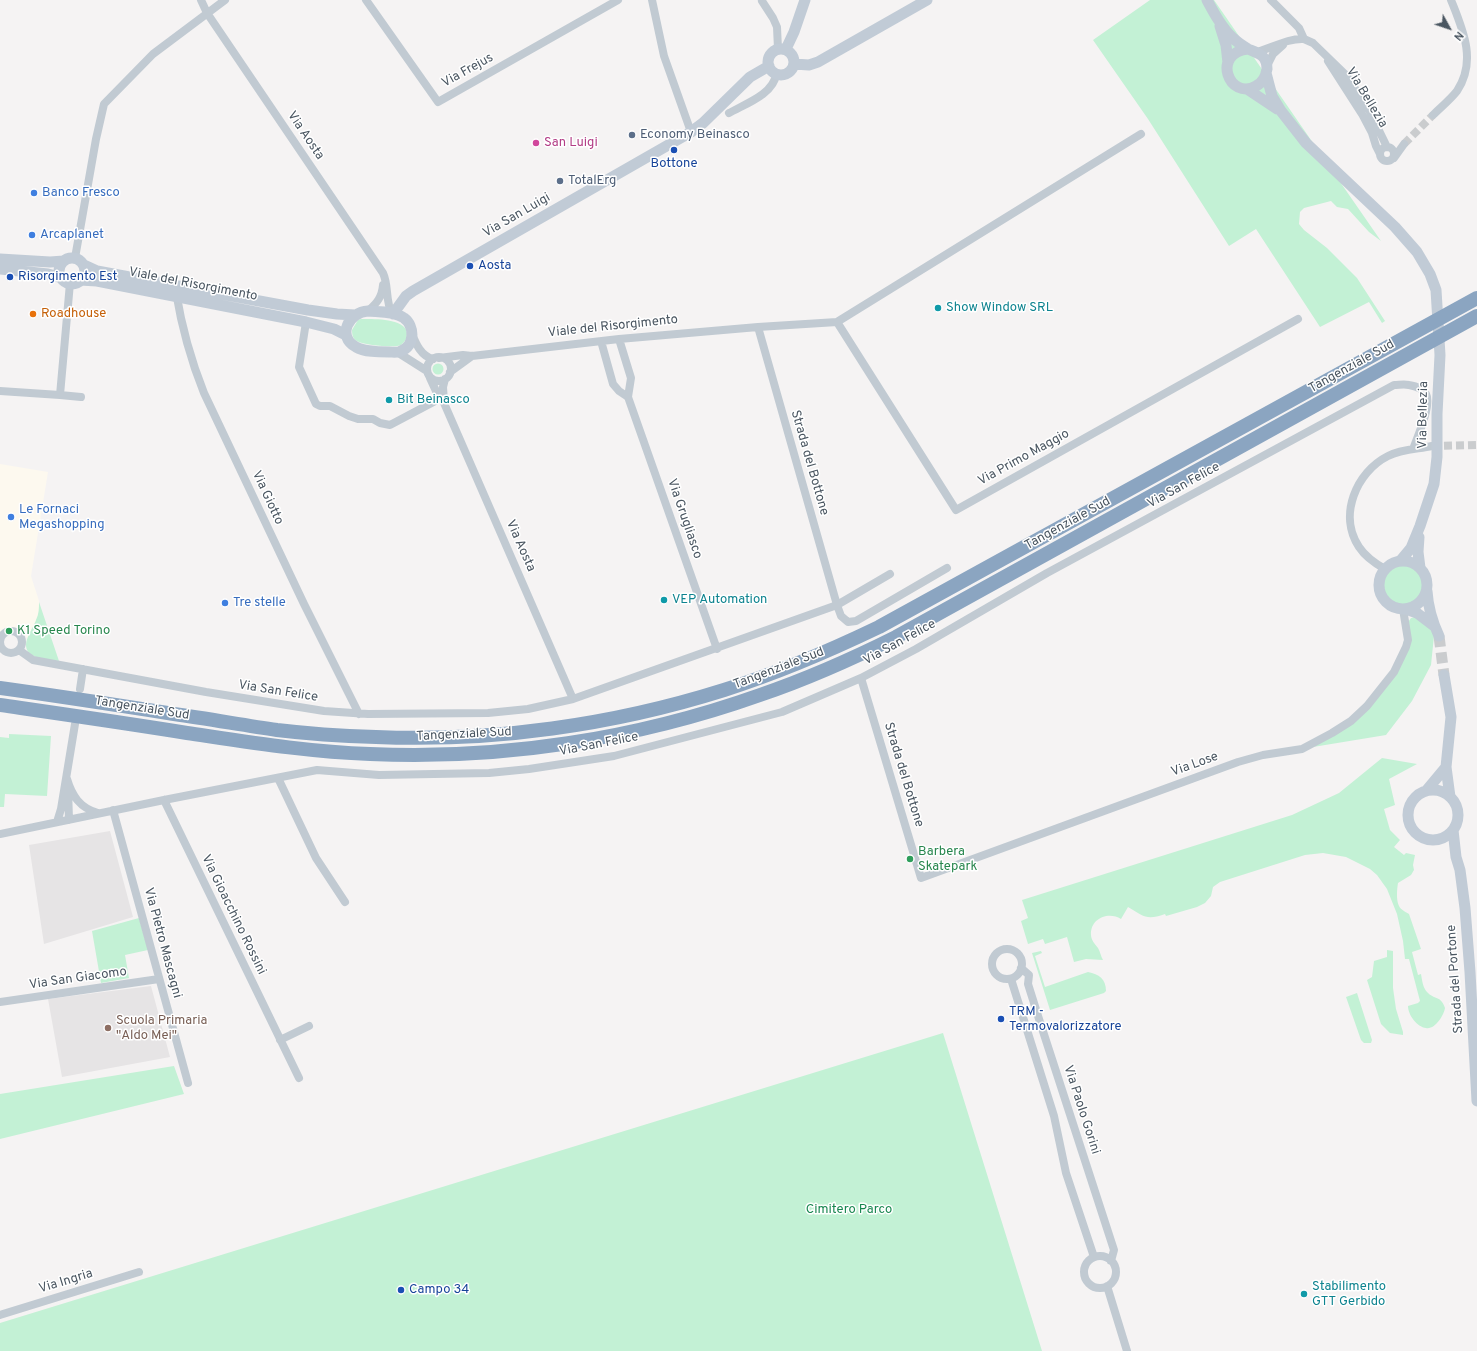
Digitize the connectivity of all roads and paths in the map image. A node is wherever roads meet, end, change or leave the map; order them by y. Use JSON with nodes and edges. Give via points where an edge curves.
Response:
{"nodes":[{"id":1,"x":201,"y":0,"type":"edge"},
{"id":2,"x":225,"y":0,"type":"edge"},
{"id":3,"x":366,"y":0,"type":"edge"},
{"id":4,"x":618,"y":0,"type":"edge"},
{"id":5,"x":652,"y":0,"type":"edge"},
{"id":6,"x":805,"y":0,"type":"edge"},
{"id":7,"x":926,"y":0,"type":"edge"},
{"id":8,"x":1207,"y":0,"type":"edge"},
{"id":9,"x":1271,"y":0,"type":"edge"},
{"id":10,"x":1451,"y":0,"type":"edge"},
{"id":11,"x":762,"y":1,"type":"dead end"},
{"id":12,"x":207,"y":13,"type":"junction"},
{"id":13,"x":1216,"y":16,"type":"junction"},
{"id":14,"x":1304,"y":39,"type":"junction"},
{"id":15,"x":1284,"y":43,"type":"junction"},
{"id":16,"x":782,"y":49,"type":"junction"},
{"id":17,"x":1252,"y":50,"type":"junction"},
{"id":18,"x":1326,"y":57,"type":"junction"},
{"id":19,"x":1228,"y":62,"type":"junction"},
{"id":20,"x":794,"y":64,"type":"junction"},
{"id":21,"x":773,"y":70,"type":"junction"},
{"id":22,"x":1266,"y":70,"type":"junction"},
{"id":23,"x":1247,"y":89,"type":"junction"},
{"id":24,"x":1281,"y":112,"type":"junction"},
{"id":25,"x":729,"y":113,"type":"dead end"},
{"id":26,"x":1433,"y":115,"type":"tunnel mouth"},
{"id":27,"x":691,"y":132,"type":"junction"},
{"id":28,"x":1140,"y":134,"type":"dead end"},
{"id":29,"x":1388,"y":147,"type":"junction"},
{"id":30,"x":1380,"y":154,"type":"junction"},
{"id":31,"x":1394,"y":158,"type":"junction"},
{"id":32,"x":0,"y":259,"type":"edge"},
{"id":33,"x":74,"y":261,"type":"junction"},
{"id":34,"x":0,"y":269,"type":"edge"},
{"id":35,"x":383,"y":273,"type":"junction"},
{"id":36,"x":71,"y":280,"type":"junction"},
{"id":37,"x":176,"y":291,"type":"junction"},
{"id":38,"x":413,"y":291,"type":"junction"},
{"id":39,"x":1477,"y":298,"type":"edge"},
{"id":40,"x":230,"y":301,"type":"junction"},
{"id":41,"x":301,"y":309,"type":"junction"},
{"id":42,"x":368,"y":311,"type":"junction"},
{"id":43,"x":392,"y":314,"type":"junction"},
{"id":44,"x":355,"y":315,"type":"junction"},
{"id":45,"x":1477,"y":316,"type":"edge"},
{"id":46,"x":1298,"y":320,"type":"dead end"},
{"id":47,"x":303,"y":321,"type":"junction"},
{"id":48,"x":408,"y":322,"type":"junction"},
{"id":49,"x":837,"y":322,"type":"junction"},
{"id":50,"x":758,"y":327,"type":"junction"},
{"id":51,"x":412,"y":334,"type":"junction"},
{"id":52,"x":346,"y":335,"type":"junction"},
{"id":53,"x":619,"y":339,"type":"junction"},
{"id":54,"x":600,"y":341,"type":"junction"},
{"id":55,"x":397,"y":352,"type":"junction"},
{"id":56,"x":472,"y":356,"type":"junction"},
{"id":57,"x":436,"y":359,"type":"junction"},
{"id":58,"x":429,"y":374,"type":"junction"},
{"id":59,"x":448,"y":376,"type":"junction"},
{"id":60,"x":0,"y":391,"type":"edge"},
{"id":61,"x":60,"y":395,"type":"junction"},
{"id":62,"x":81,"y":397,"type":"dead end"},
{"id":63,"x":628,"y":397,"type":"junction"},
{"id":64,"x":442,"y":400,"type":"junction"},
{"id":65,"x":1432,"y":446,"type":"tunnel mouth"},
{"id":66,"x":1413,"y":449,"type":"junction"},
{"id":67,"x":1420,"y":526,"type":"junction"},
{"id":68,"x":1401,"y":560,"type":"junction"},
{"id":69,"x":947,"y":568,"type":"dead end"},
{"id":70,"x":1420,"y":568,"type":"junction"},
{"id":71,"x":1385,"y":569,"type":"junction"},
{"id":72,"x":890,"y":574,"type":"dead end"},
{"id":73,"x":1427,"y":591,"type":"junction"},
{"id":74,"x":837,"y":606,"type":"junction"},
{"id":75,"x":1404,"y":609,"type":"junction"},
{"id":76,"x":1,"y":637,"type":"edge"},
{"id":77,"x":717,"y":649,"type":"junction"},
{"id":78,"x":2,"y":650,"type":"edge"},
{"id":79,"x":19,"y":650,"type":"junction"},
{"id":80,"x":83,"y":669,"type":"junction"},
{"id":81,"x":1444,"y":676,"type":"tunnel mouth"},
{"id":82,"x":861,"y":678,"type":"junction"},
{"id":83,"x":0,"y":688,"type":"edge"},
{"id":84,"x":80,"y":689,"type":"dead end"},
{"id":85,"x":574,"y":699,"type":"junction"},
{"id":86,"x":0,"y":705,"type":"edge"},
{"id":87,"x":359,"y":714,"type":"junction"},
{"id":88,"x":74,"y":724,"type":"dead end"},
{"id":89,"x":1446,"y":766,"type":"junction"},
{"id":90,"x":66,"y":778,"type":"junction"},
{"id":91,"x":278,"y":778,"type":"junction"},
{"id":92,"x":1426,"y":791,"type":"junction"},
{"id":93,"x":1450,"y":797,"type":"junction"},
{"id":94,"x":164,"y":800,"type":"junction"},
{"id":95,"x":112,"y":810,"type":"junction"},
{"id":96,"x":98,"y":813,"type":"junction"},
{"id":97,"x":69,"y":820,"type":"junction"},
{"id":98,"x":57,"y":822,"type":"junction"},
{"id":99,"x":1453,"y":830,"type":"junction"},
{"id":100,"x":0,"y":834,"type":"edge"},
{"id":101,"x":1438,"y":840,"type":"junction"},
{"id":102,"x":1456,"y":857,"type":"junction"},
{"id":103,"x":921,"y":878,"type":"joint"},
{"id":104,"x":345,"y":902,"type":"dead end"},
{"id":105,"x":1021,"y":968,"type":"junction"},
{"id":106,"x":159,"y":979,"type":"junction"},
{"id":107,"x":1011,"y":979,"type":"junction"},
{"id":108,"x":0,"y":1002,"type":"edge"},
{"id":109,"x":309,"y":1026,"type":"dead end"},
{"id":110,"x":280,"y":1040,"type":"junction"},
{"id":111,"x":299,"y":1078,"type":"dead end"},
{"id":112,"x":188,"y":1083,"type":"dead end"},
{"id":113,"x":1477,"y":1101,"type":"edge"},
{"id":114,"x":1094,"y":1257,"type":"junction"},
{"id":115,"x":1111,"y":1260,"type":"junction"},
{"id":116,"x":139,"y":1272,"type":"dead end"},
{"id":117,"x":1107,"y":1286,"type":"junction"},
{"id":118,"x":0,"y":1315,"type":"edge"},
{"id":119,"x":1127,"y":1351,"type":"edge"}],
"edges":[{"from":1,"to":12,"type":"street","name":"Via Aosta"},
{"from":2,"to":12,"type":"street"},
{"from":3,"to":4,"type":"street","name":"Via Frejus","via":[[438,102]]},
{"from":5,"to":27,"type":"street","via":[[664,56]]},
{"from":6,"to":16,"type":"street","via":[[794,32]]},
{"from":7,"to":20,"type":"street","via":[[818,62],[809,65]]},
{"from":8,"to":13,"type":"street"},
{"from":9,"to":14,"type":"street","name":"Via Bellezia","via":[[1299,28]]},
{"from":10,"to":26,"type":"street","via":[[1469,45],[1469,66],[1457,91]]},
{"from":11,"to":16,"type":"street","via":[[777,27]]},
{"from":12,"to":33,"type":"street","via":[[152,54],[104,104]]},
{"from":12,"to":35,"type":"street","name":"Via Aosta"},
{"from":13,"to":17,"type":"street","via":[[1233,38]]},
{"from":13,"to":19,"type":"street","via":[[1222,30]]},
{"from":14,"to":15,"type":"street"},
{"from":14,"to":18,"type":"street","name":"Via Bellezia","via":[[1313,43]]},
{"from":15,"to":17,"type":"street"},
{"from":15,"to":22,"type":"street","via":[[1273,54]]},
{"from":16,"to":20,"type":"street","via":[[793,55]]},
{"from":16,"to":21,"type":"street","via":[[770,55],[768,61]]},
{"from":17,"to":19,"type":"street","via":[[1241,49],[1235,52]]},
{"from":17,"to":22,"type":"street","via":[[1265,60]]},
{"from":18,"to":29,"type":"street","name":"Via Bellezia","via":[[1346,76],[1369,110]]},
{"from":18,"to":30,"type":"street","name":"Via Bellezia","via":[[1362,114]]},
{"from":19,"to":23,"type":"street","via":[[1227,69],[1231,81]]},
{"from":20,"to":21,"type":"street","name":"Via San Luigi","via":[[791,70],[782,75]]},
{"from":21,"to":25,"type":"street","via":[[774,82],[768,90]]},
{"from":21,"to":27,"type":"street","name":"Via San Luigi","via":[[750,77]]},
{"from":22,"to":23,"type":"street","via":[[1264,79],[1259,84]]},
{"from":22,"to":24,"type":"street","via":[[1272,96]]},
{"from":23,"to":24,"type":"street"},
{"from":24,"to":67,"type":"street","name":"Via Bellezia","via":[[1306,143],[1395,227],[1416,252],[1430,274],[1436,290],[1440,355],[1438,457],[1434,484]]},
{"from":27,"to":38,"type":"street","name":"Via San Luigi"},
{"from":28,"to":49,"type":"street"},
{"from":29,"to":30,"type":"street","name":"Via Bellezia","via":[[1382,149]]},
{"from":29,"to":31,"type":"street","name":"Via Bellezia","via":[[1394,152]]},
{"from":29,"to":31,"type":"street","via":[[1404,144]]},
{"from":30,"to":31,"type":"street","via":[[1385,161]]},
{"from":32,"to":33,"type":"street","name":"Viale del Risorgimento"},
{"from":33,"to":36,"type":"street","via":[[85,273]]},
{"from":33,"to":36,"type":"street","via":[[62,264],[60,271]]},
{"from":33,"to":37,"type":"street","name":"Viale del Risorgimento","via":[[97,271]]},
{"from":34,"to":36,"type":"street","name":"Viale del Risorgimento","via":[[48,274]]},
{"from":35,"to":42,"type":"street","via":[[382,294]]},
{"from":35,"to":43,"type":"street","name":"Via Aosta","via":[[387,287],[387,302]]},
{"from":36,"to":37,"type":"street","name":"Viale del Risorgimento"},
{"from":36,"to":61,"type":"street"},
{"from":37,"to":40,"type":"street","name":"Viale del Risorgimento"},
{"from":37,"to":87,"type":"street","name":"Via Giotto","via":[[192,363],[204,393]]},
{"from":38,"to":43,"type":"street","name":"Via San Luigi"},
{"from":38,"to":48,"type":"street","via":[[407,304]]},
{"from":39,"to":83,"type":"highway","name":"Tangenziale Sud","via":[[879,627],[794,665],[688,700],[624,716],[554,728],[443,738],[378,738],[278,730]]},
{"from":40,"to":41,"type":"street","name":"Viale del Risorgimento"},
{"from":40,"to":47,"type":"street","name":"Viale del Risorgimento"},
{"from":41,"to":44,"type":"street","name":"Viale del Risorgimento"},
{"from":41,"to":47,"type":"street"},
{"from":42,"to":43,"type":"street","name":"Viale del Risorgimento"},
{"from":42,"to":44,"type":"street","name":"Viale del Risorgimento"},
{"from":43,"to":48,"type":"street","name":"Viale del Risorgimento","via":[[402,316]]},
{"from":44,"to":52,"type":"street","via":[[347,324]]},
{"from":45,"to":86,"type":"highway","name":"Tangenziale Sud","via":[[896,637],[790,684],[729,706],[664,724],[587,740],[511,750],[444,754],[371,754],[277,746]]},
{"from":46,"to":49,"type":"street","name":"Via Primo Maggio","via":[[956,510]]},
{"from":47,"to":52,"type":"street","name":"Viale del Risorgimento"},
{"from":47,"to":64,"type":"street","via":[[300,370],[316,404],[330,406],[358,419],[373,419],[390,425]]},
{"from":48,"to":51,"type":"street"},
{"from":49,"to":50,"type":"street"},
{"from":50,"to":53,"type":"street","name":"Viale del Risorgimento"},
{"from":50,"to":74,"type":"street","name":"Strada del Bottone"},
{"from":51,"to":55,"type":"street","via":[[412,340],[406,348]]},
{"from":51,"to":57,"type":"street","via":[[420,350],[428,357]]},
{"from":52,"to":55,"type":"street","name":"Viale del Risorgimento","via":[[350,342],[360,349]]},
{"from":53,"to":54,"type":"street","name":"Viale del Risorgimento"},
{"from":53,"to":63,"type":"street","name":"Via Grugliasco","via":[[631,378]]},
{"from":54,"to":56,"type":"street","name":"Viale del Risorgimento"},
{"from":54,"to":63,"type":"street","name":"Via Grugliasco","via":[[613,384]]},
{"from":55,"to":58,"type":"street","name":"Viale del Risorgimento"},
{"from":56,"to":57,"type":"street","name":"Viale del Risorgimento"},
{"from":56,"to":59,"type":"street","name":"Viale del Risorgimento"},
{"from":57,"to":58,"type":"street","via":[[428,364]]},
{"from":57,"to":59,"type":"street","via":[[448,362]]},
{"from":58,"to":59,"type":"street","name":"Viale del Risorgimento","via":[[439,381]]},
{"from":58,"to":64,"type":"street","name":"Via Aosta"},
{"from":59,"to":64,"type":"street","name":"Via Aosta","via":[[443,387]]},
{"from":60,"to":61,"type":"street"},
{"from":61,"to":62,"type":"street"},
{"from":63,"to":77,"type":"street","name":"Via Grugliasco"},
{"from":64,"to":85,"type":"street","name":"Via Aosta"},
{"from":65,"to":66,"type":"street"},
{"from":66,"to":71,"type":"street","via":[[1388,456],[1366,473],[1351,506],[1351,526],[1360,548],[1371,560]]},
{"from":66,"to":82,"type":"street","name":"Via San Felice","via":[[1425,416],[1427,395],[1416,387],[1394,385]]},
{"from":67,"to":68,"type":"street","name":"Via Bellezia","via":[[1411,548]]},
{"from":67,"to":70,"type":"street","name":"Via Bellezia"},
{"from":68,"to":70,"type":"street","via":[[1414,563]]},
{"from":68,"to":71,"type":"street","name":"Via Bellezia"},
{"from":69,"to":74,"type":"street","name":"Strada del Bottone","via":[[851,623],[842,618]]},
{"from":70,"to":73,"type":"street","name":"Via Bellezia","via":[[1425,573]]},
{"from":71,"to":75,"type":"street","name":"Via Bellezia","via":[[1379,584],[1383,598],[1386,603]]},
{"from":72,"to":74,"type":"street"},
{"from":73,"to":75,"type":"street","via":[[1417,605]]},
{"from":73,"to":75,"type":"street","name":"Via Bellezia","via":[[1436,631],[1417,613]]},
{"from":74,"to":77,"type":"street","name":"Via San Felice"},
{"from":75,"to":103,"type":"street","name":"Via Lose","via":[[1408,640],[1394,672],[1367,706],[1351,721],[1332,733],[1302,749],[1238,762]]},
{"from":76,"to":78,"type":"street"},
{"from":76,"to":79,"type":"street","via":[[9,631],[20,634],[23,642]]},
{"from":77,"to":85,"type":"street","name":"Via San Felice"},
{"from":78,"to":79,"type":"street","via":[[11,653]]},
{"from":79,"to":80,"type":"street","name":"Via San Felice","via":[[33,660]]},
{"from":80,"to":84,"type":"street"},
{"from":80,"to":87,"type":"street","name":"Via San Felice","via":[[324,712]]},
{"from":81,"to":89,"type":"street","via":[[1450,717]]},
{"from":82,"to":91,"type":"street","name":"Via San Felice","via":[[782,712],[614,756],[489,773],[379,774],[317,770]]},
{"from":82,"to":103,"type":"street","name":"Strada del Bottone"},
{"from":85,"to":87,"type":"street","name":"Via San Felice","via":[[528,709],[489,713]]},
{"from":88,"to":90,"type":"street"},
{"from":89,"to":92,"type":"street"},
{"from":89,"to":93,"type":"street"},
{"from":90,"to":96,"type":"street","via":[[77,801]]},
{"from":90,"to":97,"type":"street"},
{"from":90,"to":98,"type":"street"},
{"from":91,"to":94,"type":"street","name":"Via San Felice"},
{"from":91,"to":104,"type":"street","via":[[316,858]]},
{"from":92,"to":93,"type":"street","via":[[1439,791]]},
{"from":92,"to":101,"type":"street","via":[[1413,800],[1409,807],[1409,823],[1419,836]]},
{"from":93,"to":99,"type":"street","via":[[1458,814]]},
{"from":94,"to":95,"type":"street","name":"Via San Felice"},
{"from":94,"to":110,"type":"street","name":"Via Gioacchino Rossini"},
{"from":95,"to":96,"type":"street","name":"Via San Felice"},
{"from":95,"to":106,"type":"street","name":"Via Pietro Mascagni"},
{"from":96,"to":97,"type":"street","name":"Via San Felice"},
{"from":97,"to":98,"type":"street","name":"Via San Felice"},
{"from":98,"to":100,"type":"street","name":"Via San Felice"},
{"from":99,"to":101,"type":"street"},
{"from":99,"to":102,"type":"street","name":"Strada del Portone"},
{"from":101,"to":102,"type":"street"},
{"from":102,"to":113,"type":"street","name":"Strada del Portone","via":[[1462,885],[1471,980]]},
{"from":105,"to":107,"type":"street"},
{"from":105,"to":107,"type":"street","via":[[1021,958],[1015,951],[1005,949],[994,955],[991,963],[993,972],[999,978]]},
{"from":105,"to":115,"type":"street","name":"Via Paolo Gorini","via":[[1028,975],[1028,984],[1114,1250]]},
{"from":106,"to":108,"type":"street","name":"Via San Giacomo"},
{"from":106,"to":112,"type":"street","name":"Via Pietro Mascagni"},
{"from":107,"to":114,"type":"street","name":"Via Paolo Gorini","via":[[1054,1116],[1066,1173]]},
{"from":109,"to":110,"type":"street"},
{"from":110,"to":111,"type":"street","name":"Via Gioacchino Rossini"},
{"from":114,"to":115,"type":"street","via":[[1102,1256]]},
{"from":114,"to":117,"type":"street","via":[[1086,1265],[1086,1279],[1097,1287]]},
{"from":115,"to":117,"type":"street","name":"Via Paolo Gorini","via":[[1116,1268],[1116,1274]]},
{"from":116,"to":118,"type":"street","name":"Via Ingria"},
{"from":117,"to":119,"type":"street"}]}
